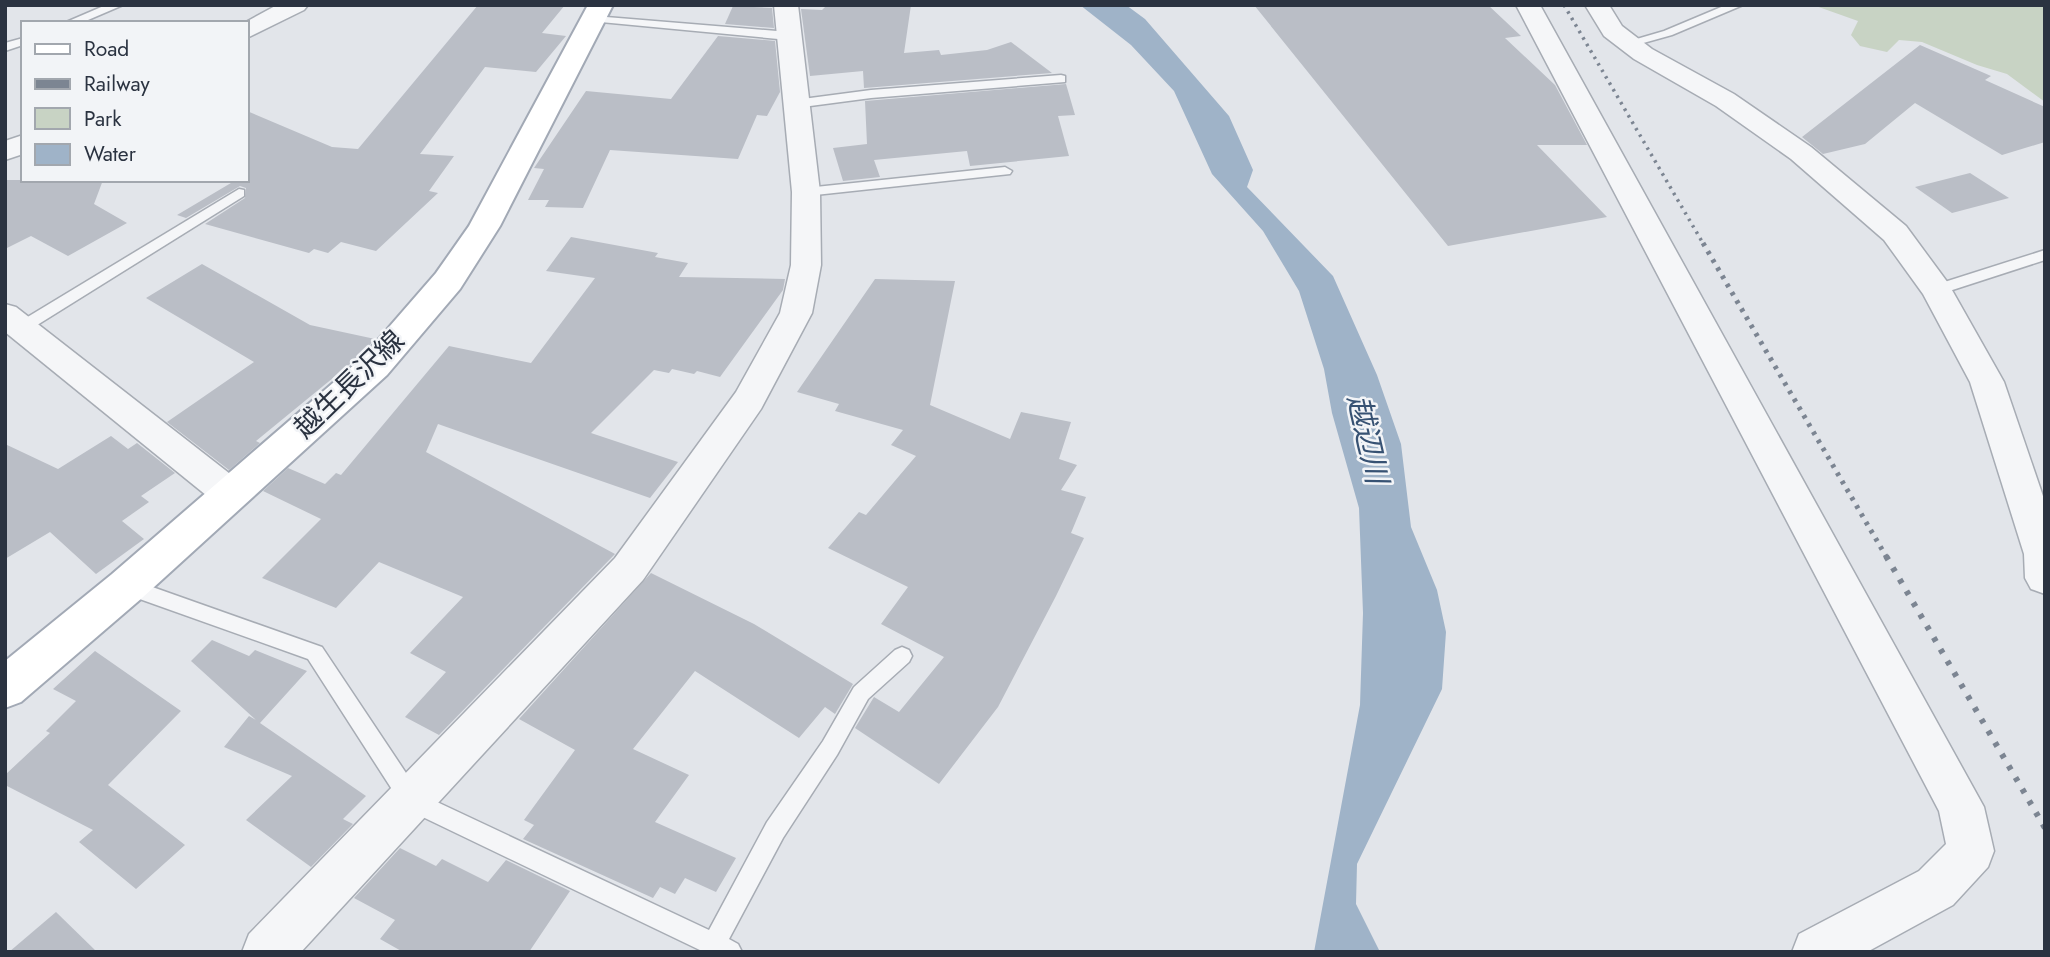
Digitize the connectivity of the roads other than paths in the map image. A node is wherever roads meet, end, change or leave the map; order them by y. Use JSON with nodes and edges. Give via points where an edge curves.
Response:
{"nodes":[{"id":1,"x":117,"y":5,"type":"edge"},
{"id":2,"x":252,"y":5,"type":"edge"},
{"id":3,"x":1528,"y":5,"type":"edge"},
{"id":4,"x":1597,"y":5,"type":"edge"},
{"id":5,"x":1737,"y":5,"type":"edge"},
{"id":6,"x":286,"y":11,"type":"edge"},
{"id":7,"x":597,"y":12,"type":"edge"},
{"id":8,"x":788,"y":20,"type":"edge"},
{"id":9,"x":76,"y":21,"type":"edge"},
{"id":10,"x":248,"y":30,"type":"edge"},
{"id":11,"x":1629,"y":43,"type":"junction"},
{"id":12,"x":1061,"y":79,"type":"dead end"},
{"id":13,"x":794,"y":104,"type":"junction"},
{"id":14,"x":21,"y":145,"type":"edge"},
{"id":15,"x":5,"y":152,"type":"edge"},
{"id":16,"x":1005,"y":171,"type":"dead end"},
{"id":17,"x":806,"y":192,"type":"junction"},
{"id":18,"x":239,"y":193,"type":"dead end"},
{"id":19,"x":2045,"y":255,"type":"edge"},
{"id":20,"x":1937,"y":290,"type":"junction"},
{"id":21,"x":13,"y":322,"type":"edge"},
{"id":22,"x":230,"y":494,"type":"junction"},
{"id":23,"x":2045,"y":578,"type":"edge"},
{"id":24,"x":127,"y":586,"type":"junction"},
{"id":25,"x":902,"y":656,"type":"dead end"},
{"id":26,"x":5,"y":688,"type":"edge"},
{"id":27,"x":412,"y":801,"type":"junction"},
{"id":28,"x":723,"y":948,"type":"edge"},
{"id":29,"x":267,"y":952,"type":"edge"},
{"id":30,"x":1817,"y":952,"type":"edge"}],
"edges":[{"from":1,"to":9,"type":"lane"},
{"from":2,"to":6,"type":"street"},
{"from":3,"to":30,"type":"street","via":[[1961,807],[1971,851],[1937,888]]},
{"from":4,"to":11,"type":"street","via":[[1613,31]]},
{"from":5,"to":11,"type":"lane","via":[[1668,33]]},
{"from":6,"to":10,"type":"street"},
{"from":7,"to":8,"type":"lane"},
{"from":7,"to":22,"type":"main road","name":"越生長沢線","via":[[508,183],[448,281],[375,366]]},
{"from":8,"to":13,"type":"street"},
{"from":11,"to":20,"type":"street","via":[[1726,100],[1801,153],[1895,233]]},
{"from":12,"to":13,"type":"lane"},
{"from":13,"to":17,"type":"street"},
{"from":14,"to":15,"type":"street"},
{"from":16,"to":17,"type":"lane"},
{"from":17,"to":27,"type":"street","via":[[806,265],[796,313],[749,400],[629,569]]},
{"from":18,"to":21,"type":"lane"},
{"from":19,"to":20,"type":"lane"},
{"from":20,"to":23,"type":"street","via":[[1987,382],[2043,554]]},
{"from":21,"to":22,"type":"street"},
{"from":22,"to":24,"type":"main road","name":"越生長沢線"},
{"from":24,"to":26,"type":"main road","name":"越生長沢線"},
{"from":24,"to":27,"type":"lane","via":[[315,653]]},
{"from":25,"to":28,"type":"lane","via":[[861,694],[775,830]]},
{"from":27,"to":28,"type":"lane"},
{"from":27,"to":29,"type":"street"}]}
